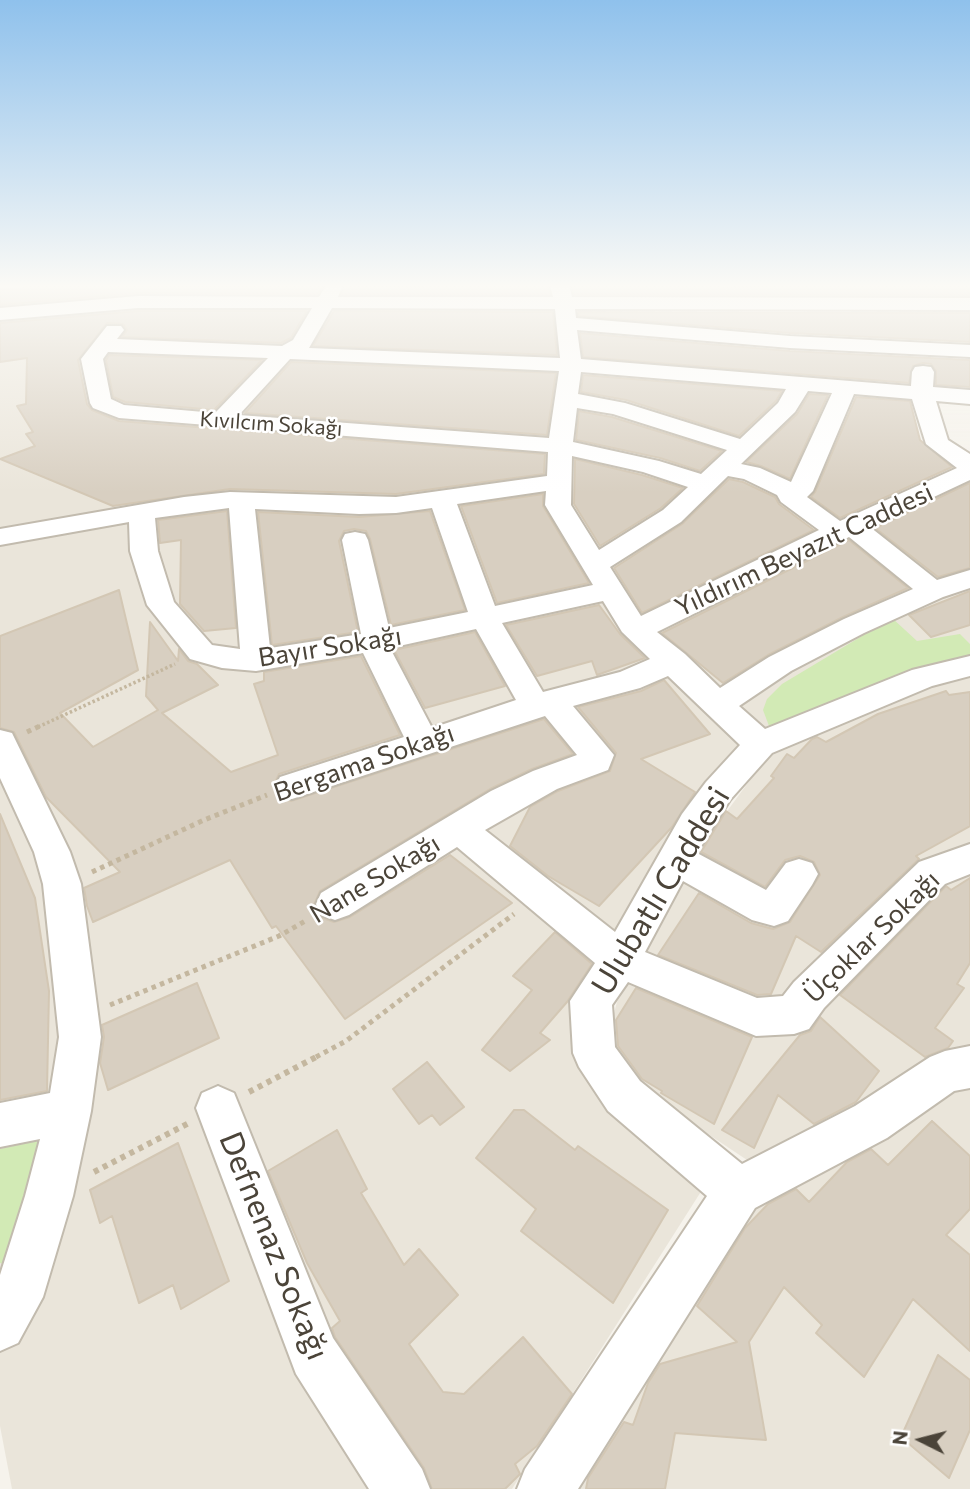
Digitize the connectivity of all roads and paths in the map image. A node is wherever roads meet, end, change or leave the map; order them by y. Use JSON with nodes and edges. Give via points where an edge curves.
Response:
{"nodes":[{"id":1,"x":96,"y":353,"type":"edge"},
{"id":2,"x":256,"y":353,"type":"edge"},
{"id":3,"x":570,"y":353,"type":"edge"},
{"id":4,"x":924,"y":353,"type":"edge"},
{"id":5,"x":283,"y":355,"type":"junction"},
{"id":6,"x":571,"y":365,"type":"junction"},
{"id":7,"x":801,"y":383,"type":"junction"},
{"id":8,"x":846,"y":387,"type":"junction"},
{"id":9,"x":922,"y":393,"type":"junction"},
{"id":10,"x":970,"y":397,"type":"edge"},
{"id":11,"x":566,"y":399,"type":"junction"},
{"id":12,"x":221,"y":421,"type":"junction"},
{"id":13,"x":560,"y":446,"type":"junction"},
{"id":14,"x":745,"y":448,"type":"junction"},
{"id":15,"x":970,"y":465,"type":"edge"},
{"id":16,"x":970,"y":471,"type":"edge"},
{"id":17,"x":715,"y":476,"type":"junction"},
{"id":18,"x":558,"y":482,"type":"junction"},
{"id":19,"x":789,"y":491,"type":"junction"},
{"id":20,"x":442,"y":499,"type":"junction"},
{"id":21,"x":241,"y":501,"type":"junction"},
{"id":22,"x":142,"y":514,"type":"junction"},
{"id":23,"x":845,"y":529,"type":"junction"},
{"id":24,"x":0,"y":537,"type":"edge"},
{"id":25,"x":355,"y":540,"type":"dead end"},
{"id":26,"x":595,"y":565,"type":"junction"},
{"id":27,"x":970,"y":579,"type":"edge"},
{"id":28,"x":611,"y":590,"type":"junction"},
{"id":29,"x":933,"y":591,"type":"junction"},
{"id":30,"x":485,"y":619,"type":"junction"},
{"id":31,"x":639,"y":629,"type":"junction"},
{"id":32,"x":374,"y":641,"type":"junction"},
{"id":33,"x":201,"y":652,"type":"junction"},
{"id":34,"x":256,"y":661,"type":"junction"},
{"id":35,"x":674,"y":661,"type":"junction"},
{"id":36,"x":970,"y":666,"type":"edge"},
{"id":37,"x":543,"y":704,"type":"junction"},
{"id":38,"x":718,"y":705,"type":"junction"},
{"id":39,"x":423,"y":742,"type":"junction"},
{"id":40,"x":1,"y":743,"type":"edge"},
{"id":41,"x":760,"y":744,"type":"junction"},
{"id":42,"x":292,"y":786,"type":"joint"},
{"id":43,"x":458,"y":828,"type":"junction"},
{"id":44,"x":676,"y":859,"type":"junction"},
{"id":45,"x":970,"y":859,"type":"edge"},
{"id":46,"x":799,"y":874,"type":"dead end"},
{"id":47,"x":62,"y":884,"type":"junction"},
{"id":48,"x":540,"y":895,"type":"junction"},
{"id":49,"x":335,"y":904,"type":"joint"},
{"id":50,"x":620,"y":960,"type":"junction"},
{"id":51,"x":78,"y":1018,"type":"junction"},
{"id":52,"x":970,"y":1068,"type":"edge"},
{"id":53,"x":218,"y":1108,"type":"junction"},
{"id":54,"x":69,"y":1111,"type":"junction"},
{"id":55,"x":0,"y":1125,"type":"edge"},
{"id":56,"x":738,"y":1191,"type":"junction"},
{"id":57,"x":49,"y":1196,"type":"junction"},
{"id":58,"x":0,"y":1325,"type":"edge"},
{"id":59,"x":402,"y":1489,"type":"edge"},
{"id":60,"x":545,"y":1489,"type":"edge"}],
"edges":[{"from":1,"to":12,"type":"street","name":"Kıvılcım Sokağı","via":[[92,359],[100,402],[119,411]]},
{"from":2,"to":5,"type":"street"},
{"from":3,"to":6,"type":"street"},
{"from":4,"to":9,"type":"street"},
{"from":5,"to":6,"type":"street"},
{"from":5,"to":12,"type":"street"},
{"from":6,"to":7,"type":"street"},
{"from":6,"to":11,"type":"street"},
{"from":7,"to":8,"type":"street"},
{"from":7,"to":14,"type":"street","via":[[787,407]]},
{"from":8,"to":9,"type":"street"},
{"from":8,"to":19,"type":"street","via":[[800,491]]},
{"from":9,"to":10,"type":"street"},
{"from":9,"to":15,"type":"street","via":[[938,444]]},
{"from":11,"to":13,"type":"street"},
{"from":11,"to":14,"type":"street","via":[[628,411]]},
{"from":12,"to":13,"type":"street","name":"Kıvılcım Sokağı"},
{"from":13,"to":17,"type":"street","name":"Kıvılcım Sokağı"},
{"from":13,"to":18,"type":"street"},
{"from":14,"to":17,"type":"street"},
{"from":16,"to":23,"type":"street","name":"Yıldırım Beyazıt Caddesi"},
{"from":17,"to":19,"type":"street","name":"Kıvılcım Sokağı","via":[[751,473]]},
{"from":17,"to":26,"type":"street","via":[[672,516]]},
{"from":18,"to":20,"type":"street"},
{"from":18,"to":26,"type":"street","via":[[558,505]]},
{"from":19,"to":23,"type":"street","name":"Kıvılcım Sokağı","via":[[790,497]]},
{"from":20,"to":21,"type":"street","via":[[359,506]]},
{"from":20,"to":30,"type":"street"},
{"from":21,"to":22,"type":"street"},
{"from":21,"to":34,"type":"street"},
{"from":22,"to":24,"type":"street"},
{"from":22,"to":33,"type":"street","via":[[144,551],[154,589],[161,605]]},
{"from":23,"to":29,"type":"street","name":"Kıvılcım Sokağı"},
{"from":23,"to":31,"type":"street","name":"Yıldırım Beyazıt Caddesi"},
{"from":25,"to":32,"type":"street"},
{"from":26,"to":28,"type":"street"},
{"from":27,"to":29,"type":"street"},
{"from":28,"to":30,"type":"street","name":"Bayır Sokağı"},
{"from":28,"to":31,"type":"street"},
{"from":29,"to":38,"type":"street","via":[[779,664]]},
{"from":30,"to":32,"type":"street","name":"Bayır Sokağı"},
{"from":30,"to":37,"type":"street"},
{"from":31,"to":35,"type":"street"},
{"from":32,"to":34,"type":"street","name":"Bayır Sokağı"},
{"from":32,"to":39,"type":"street"},
{"from":33,"to":34,"type":"street","name":"Bayır Sokağı"},
{"from":33,"to":40,"type":"path"},
{"from":35,"to":37,"type":"street","name":"Bergama Sokağı","via":[[629,680]]},
{"from":35,"to":38,"type":"street"},
{"from":36,"to":41,"type":"street","name":"Ulubatlı Caddesi","via":[[923,678]]},
{"from":37,"to":39,"type":"street","name":"Bergama Sokağı"},
{"from":37,"to":43,"type":"street","name":"Nane Sokağı","via":[[597,755],[596,761],[545,780]]},
{"from":38,"to":41,"type":"street"},
{"from":39,"to":42,"type":"street","name":"Bergama Sokağı"},
{"from":40,"to":47,"type":"street","via":[[52,852]]},
{"from":41,"to":44,"type":"street","name":"Ulubatlı Caddesi","via":[[718,791]]},
{"from":42,"to":47,"type":"path","name":"Bergama Sokağı"},
{"from":43,"to":48,"type":"street","name":"Üçoklar Sokağı"},
{"from":43,"to":49,"type":"street","name":"Nane Sokağı"},
{"from":44,"to":46,"type":"street","via":[[774,910]]},
{"from":44,"to":50,"type":"street","name":"Ulubatlı Caddesi"},
{"from":45,"to":50,"type":"street","name":"Üçoklar Sokağı","via":[[932,873],[794,1015],[756,1017]]},
{"from":47,"to":51,"type":"street"},
{"from":48,"to":50,"type":"street","name":"Üçoklar Sokağı"},
{"from":48,"to":53,"type":"path","via":[[346,1041]]},
{"from":49,"to":51,"type":"path","name":"Nane Sokağı","via":[[279,936]]},
{"from":50,"to":56,"type":"street","name":"Ulubatlı Caddesi","via":[[592,1001],[593,1053],[624,1096]]},
{"from":51,"to":54,"type":"street","via":[[80,1037]]},
{"from":52,"to":56,"type":"street","via":[[945,1073],[871,1122]]},
{"from":53,"to":57,"type":"path"},
{"from":53,"to":59,"type":"street","name":"Defnenaz Sokağı","via":[[314,1356]]},
{"from":54,"to":55,"type":"street"},
{"from":54,"to":57,"type":"street"},
{"from":56,"to":60,"type":"street"},
{"from":57,"to":58,"type":"street","via":[[18,1297]]}]}
